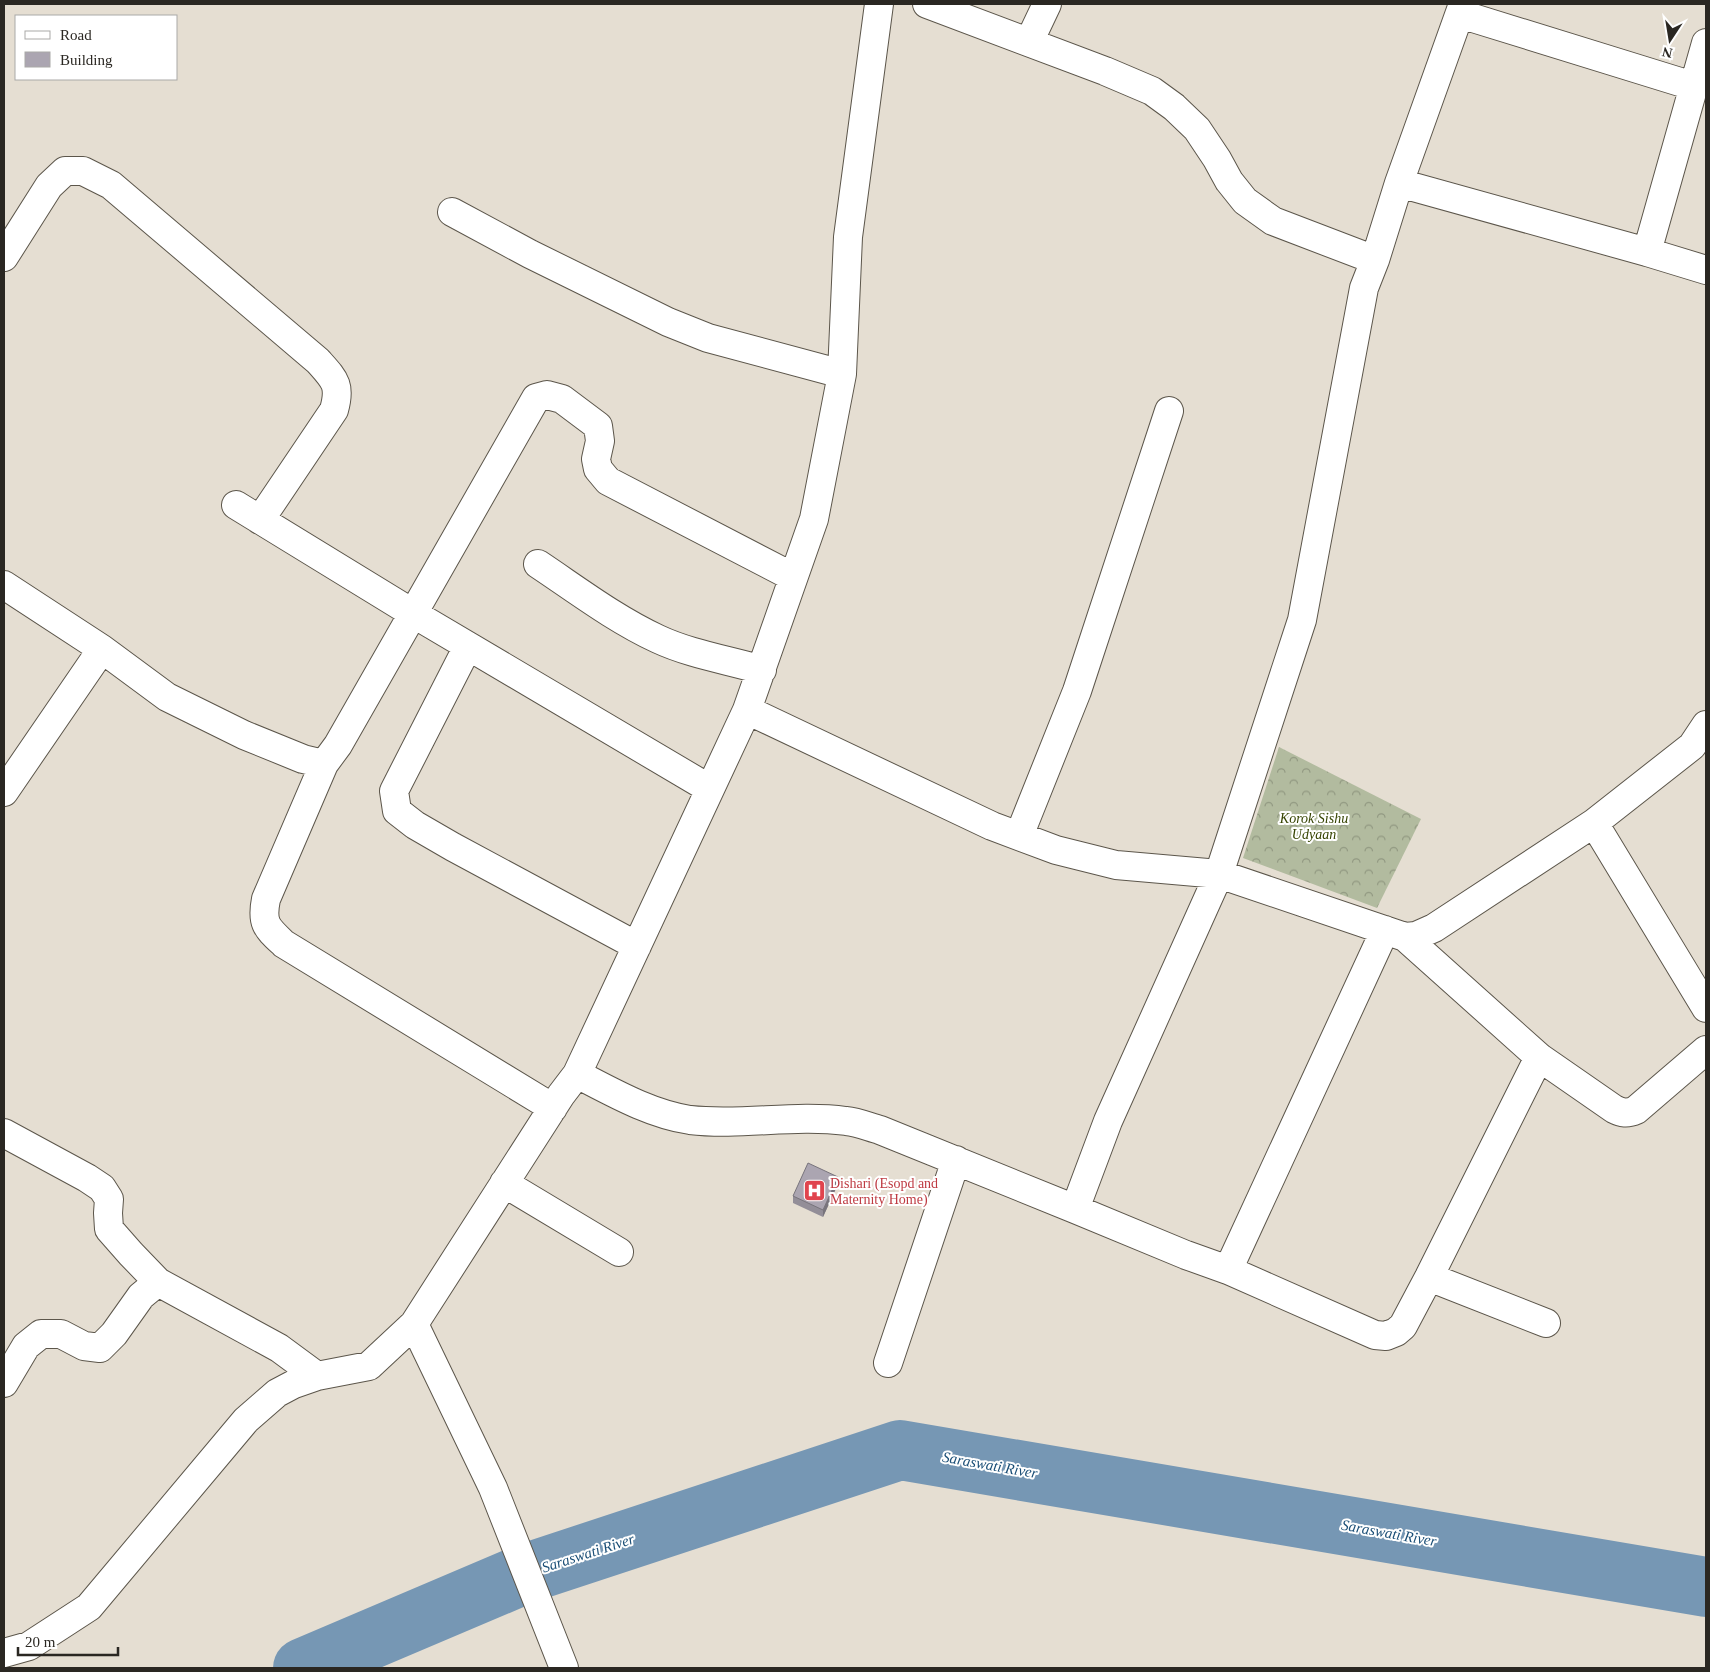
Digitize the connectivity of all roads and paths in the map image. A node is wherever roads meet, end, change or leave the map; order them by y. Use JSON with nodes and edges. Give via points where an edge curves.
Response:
{"nodes":[{"id":1,"x":879,"y":4,"type":"edge"},
{"id":2,"x":927,"y":4,"type":"edge"},
{"id":3,"x":1048,"y":4,"type":"edge"},
{"id":4,"x":1462,"y":9,"type":"edge"},
{"id":5,"x":1029,"y":42,"type":"junction"},
{"id":6,"x":1706,"y":43,"type":"edge"},
{"id":7,"x":1693,"y":86,"type":"junction"},
{"id":8,"x":1399,"y":183,"type":"junction"},
{"id":9,"x":452,"y":212,"type":"dead end"},
{"id":10,"x":1647,"y":252,"type":"junction"},
{"id":11,"x":4,"y":257,"type":"edge"},
{"id":12,"x":1375,"y":260,"type":"junction"},
{"id":13,"x":1706,"y":270,"type":"edge"},
{"id":14,"x":842,"y":374,"type":"junction"},
{"id":15,"x":1169,"y":411,"type":"dead end"},
{"id":16,"x":236,"y":505,"type":"dead end"},
{"id":17,"x":260,"y":520,"type":"junction"},
{"id":18,"x":538,"y":564,"type":"dead end"},
{"id":19,"x":793,"y":577,"type":"junction"},
{"id":20,"x":4,"y":585,"type":"edge"},
{"id":21,"x":414,"y":614,"type":"junction"},
{"id":22,"x":468,"y":646,"type":"junction"},
{"id":23,"x":102,"y":649,"type":"junction"},
{"id":24,"x":762,"y":670,"type":"junction"},
{"id":25,"x":747,"y":710,"type":"junction"},
{"id":26,"x":1706,"y":725,"type":"edge"},
{"id":27,"x":324,"y":764,"type":"junction"},
{"id":28,"x":710,"y":789,"type":"junction"},
{"id":29,"x":4,"y":792,"type":"edge"},
{"id":30,"x":1594,"y":823,"type":"junction"},
{"id":31,"x":1018,"y":836,"type":"junction"},
{"id":32,"x":1219,"y":874,"type":"junction"},
{"id":33,"x":1395,"y":934,"type":"junction"},
{"id":34,"x":637,"y":946,"type":"junction"},
{"id":35,"x":1706,"y":1008,"type":"edge"},
{"id":36,"x":1706,"y":1050,"type":"edge"},
{"id":37,"x":1539,"y":1057,"type":"junction"},
{"id":38,"x":577,"y":1074,"type":"junction"},
{"id":39,"x":553,"y":1108,"type":"junction"},
{"id":40,"x":4,"y":1133,"type":"edge"},
{"id":41,"x":956,"y":1160,"type":"junction"},
{"id":42,"x":504,"y":1183,"type":"junction"},
{"id":43,"x":1075,"y":1209,"type":"junction"},
{"id":44,"x":619,"y":1252,"type":"dead end"},
{"id":45,"x":1228,"y":1270,"type":"junction"},
{"id":46,"x":1430,"y":1277,"type":"junction"},
{"id":47,"x":158,"y":1282,"type":"junction"},
{"id":48,"x":1546,"y":1323,"type":"dead end"},
{"id":49,"x":414,"y":1324,"type":"junction"},
{"id":50,"x":888,"y":1363,"type":"dead end"},
{"id":51,"x":317,"y":1376,"type":"junction"},
{"id":52,"x":4,"y":1383,"type":"edge"},
{"id":53,"x":4,"y":1653,"type":"edge"},
{"id":54,"x":564,"y":1668,"type":"edge"}],
"edges":[{"from":1,"to":14,"type":"street","via":[[848,237]]},
{"from":2,"to":5,"type":"street"},
{"from":3,"to":5,"type":"street"},
{"from":4,"to":7,"type":"street"},
{"from":4,"to":8,"type":"street"},
{"from":5,"to":12,"type":"street","via":[[1152,91],[1197,129],[1229,181],[1245,200],[1273,221]]},
{"from":6,"to":7,"type":"street"},
{"from":7,"to":10,"type":"street"},
{"from":8,"to":10,"type":"street"},
{"from":8,"to":12,"type":"street"},
{"from":9,"to":14,"type":"street","via":[[668,322],[708,338]]},
{"from":10,"to":13,"type":"street"},
{"from":11,"to":17,"type":"street","via":[[49,186],[65,171],[83,171],[111,185],[318,361],[334,378],[338,395],[334,410]]},
{"from":12,"to":32,"type":"street","via":[[1364,288],[1302,620]]},
{"from":14,"to":19,"type":"street","via":[[814,519]]},
{"from":15,"to":31,"type":"street","via":[[1077,691]]},
{"from":16,"to":17,"type":"street"},
{"from":17,"to":21,"type":"street"},
{"from":18,"to":24,"type":"street","via":[[605,610],[659,639]]},
{"from":19,"to":21,"type":"street","via":[[608,481],[598,469],[596,459],[600,441],[598,426],[562,399],[547,395],[536,398]]},
{"from":19,"to":24,"type":"street"},
{"from":20,"to":23,"type":"street"},
{"from":21,"to":22,"type":"street"},
{"from":21,"to":27,"type":"street"},
{"from":22,"to":28,"type":"street"},
{"from":22,"to":34,"type":"street","via":[[394,791],[397,811],[422,830]]},
{"from":23,"to":27,"type":"street","via":[[167,697],[244,735]]},
{"from":23,"to":29,"type":"street"},
{"from":24,"to":25,"type":"street"},
{"from":25,"to":28,"type":"street"},
{"from":25,"to":31,"type":"street"},
{"from":26,"to":30,"type":"street","via":[[1692,746]]},
{"from":27,"to":39,"type":"street","via":[[266,899],[263,914],[268,929],[284,944]]},
{"from":28,"to":34,"type":"street"},
{"from":30,"to":33,"type":"street","via":[[1434,928],[1416,936]]},
{"from":30,"to":35,"type":"street"},
{"from":31,"to":32,"type":"street","via":[[1056,850],[1116,865]]},
{"from":32,"to":33,"type":"street"},
{"from":32,"to":43,"type":"street","via":[[1108,1121]]},
{"from":33,"to":37,"type":"street"},
{"from":33,"to":45,"type":"street"},
{"from":34,"to":38,"type":"street"},
{"from":36,"to":37,"type":"street","via":[[1630,1113],[1614,1109]]},
{"from":37,"to":46,"type":"street"},
{"from":38,"to":39,"type":"street"},
{"from":38,"to":41,"type":"street","via":[[657,1112],[688,1120],[847,1121],[880,1130]]},
{"from":39,"to":42,"type":"street"},
{"from":40,"to":47,"type":"street","via":[[102,1188],[109,1199],[109,1229]]},
{"from":41,"to":43,"type":"street"},
{"from":41,"to":50,"type":"street"},
{"from":42,"to":44,"type":"street"},
{"from":42,"to":49,"type":"street"},
{"from":43,"to":45,"type":"street"},
{"from":45,"to":46,"type":"street","via":[[1375,1336],[1386,1336],[1403,1326]]},
{"from":46,"to":48,"type":"street"},
{"from":47,"to":51,"type":"street","via":[[279,1348]]},
{"from":47,"to":52,"type":"street","via":[[141,1296],[100,1348],[84,1346],[62,1334],[41,1334],[26,1346]]},
{"from":49,"to":51,"type":"street","via":[[369,1366]]},
{"from":49,"to":54,"type":"street","via":[[493,1488]]},
{"from":51,"to":53,"type":"street","via":[[276,1393],[246,1420],[89,1607],[29,1646]]}]}
